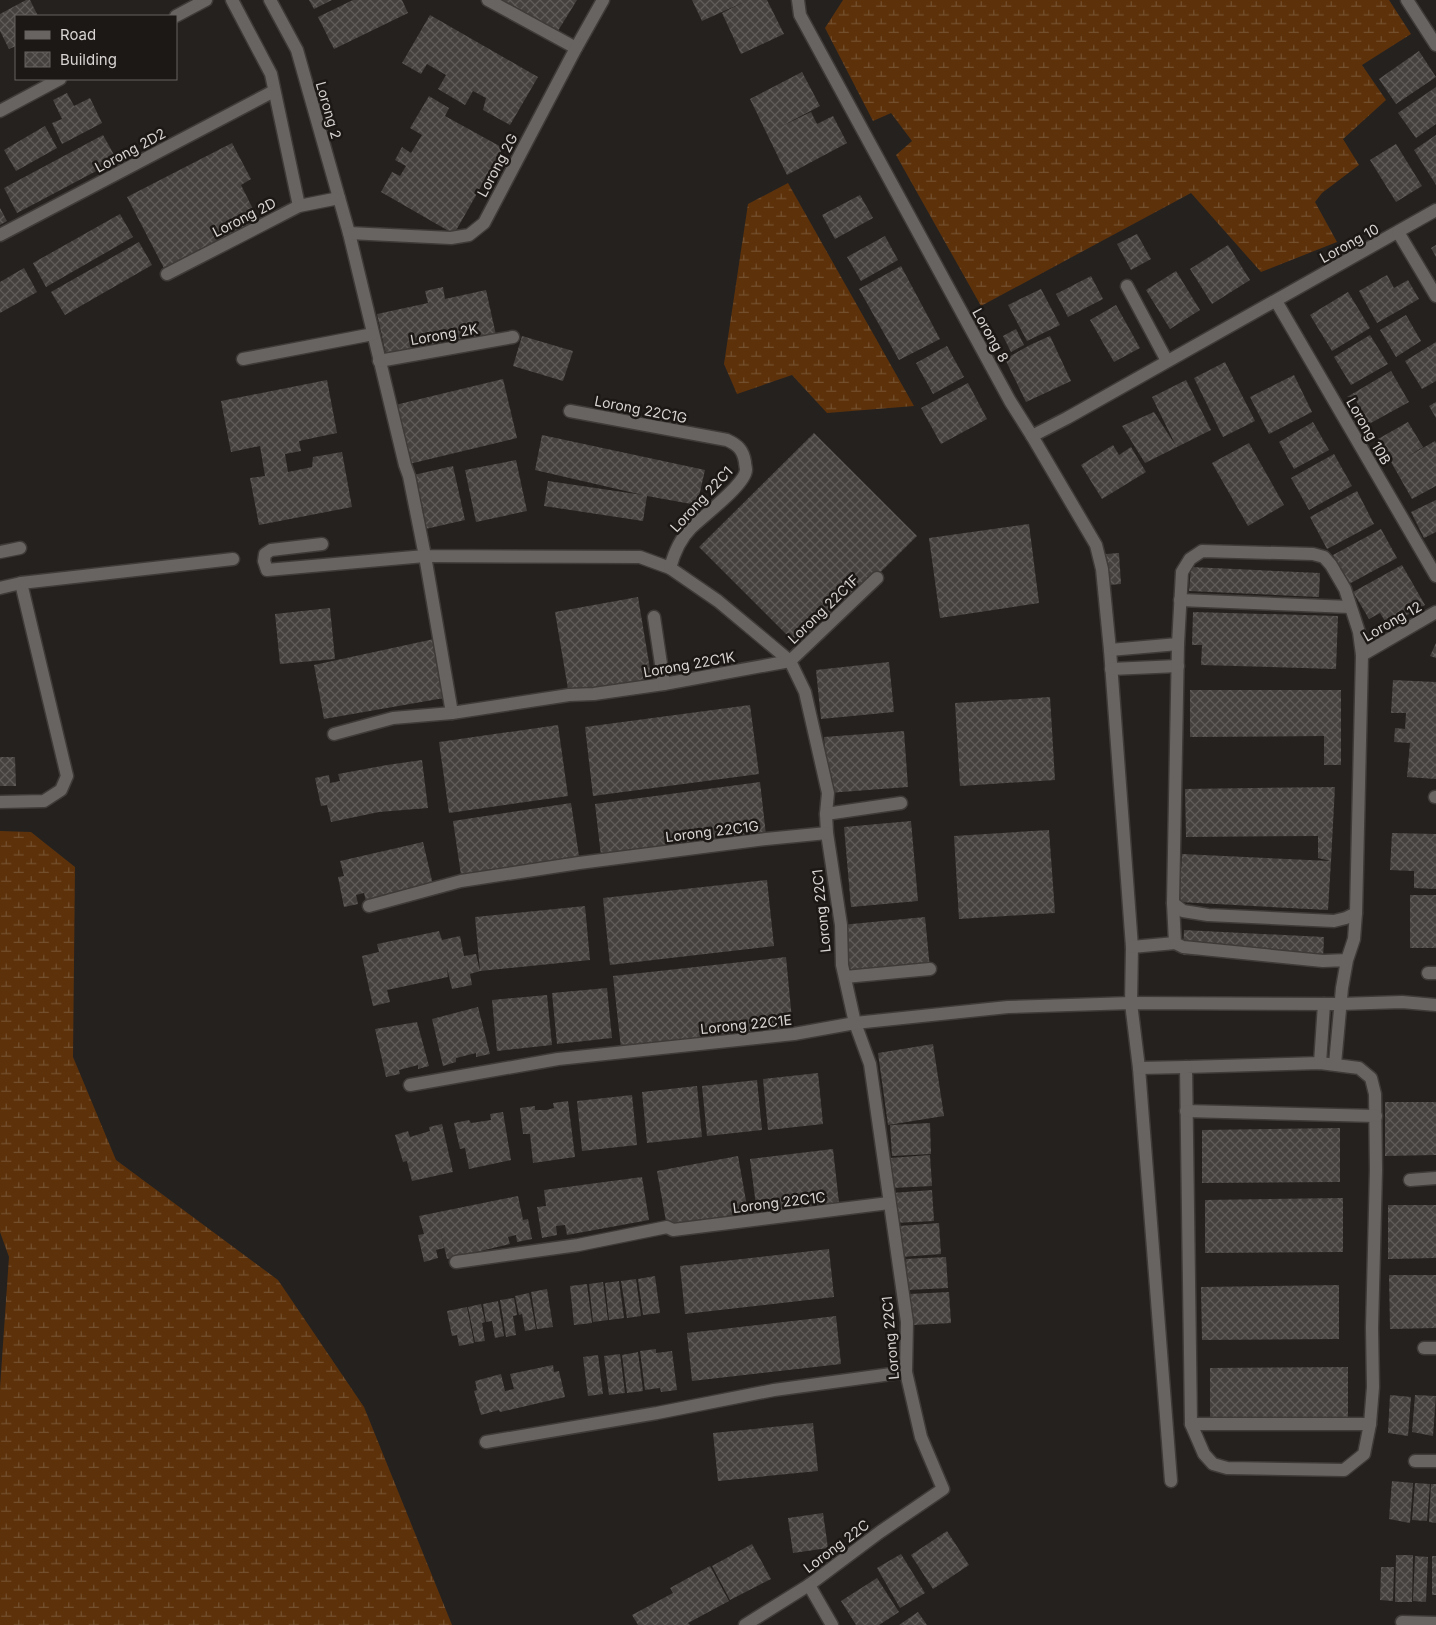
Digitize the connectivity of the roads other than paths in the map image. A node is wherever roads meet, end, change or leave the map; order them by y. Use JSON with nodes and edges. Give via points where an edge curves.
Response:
{"nodes":[{"id":1,"x":206,"y":0,"type":"edge"},
{"id":2,"x":232,"y":0,"type":"edge"},
{"id":3,"x":270,"y":0,"type":"edge"},
{"id":4,"x":488,"y":0,"type":"edge"},
{"id":5,"x":604,"y":0,"type":"edge"},
{"id":6,"x":798,"y":0,"type":"edge"},
{"id":7,"x":1407,"y":0,"type":"edge"},
{"id":8,"x":178,"y":15,"type":"edge"},
{"id":9,"x":1436,"y":45,"type":"edge"},
{"id":10,"x":576,"y":48,"type":"junction"},
{"id":11,"x":58,"y":80,"type":"edge"},
{"id":12,"x":274,"y":91,"type":"junction"},
{"id":13,"x":0,"y":111,"type":"edge"},
{"id":14,"x":339,"y":198,"type":"junction"},
{"id":15,"x":299,"y":206,"type":"junction"},
{"id":16,"x":1436,"y":210,"type":"edge"},
{"id":17,"x":1398,"y":232,"type":"junction"},
{"id":18,"x":349,"y":233,"type":"junction"},
{"id":19,"x":0,"y":235,"type":"edge"},
{"id":20,"x":167,"y":274,"type":"dead end"},
{"id":21,"x":1127,"y":286,"type":"dead end"},
{"id":22,"x":1436,"y":296,"type":"edge"},
{"id":23,"x":1276,"y":301,"type":"junction"},
{"id":24,"x":373,"y":334,"type":"junction"},
{"id":25,"x":513,"y":337,"type":"dead end"},
{"id":26,"x":244,"y":359,"type":"dead end"},
{"id":27,"x":379,"y":361,"type":"junction"},
{"id":28,"x":1168,"y":361,"type":"junction"},
{"id":29,"x":570,"y":411,"type":"dead end"},
{"id":30,"x":706,"y":436,"type":"joint"},
{"id":31,"x":1032,"y":436,"type":"junction"},
{"id":32,"x":322,"y":544,"type":"dead end"},
{"id":33,"x":20,"y":548,"type":"dead end"},
{"id":34,"x":0,"y":552,"type":"edge"},
{"id":35,"x":425,"y":556,"type":"junction"},
{"id":36,"x":233,"y":559,"type":"dead end"},
{"id":37,"x":670,"y":568,"type":"junction"},
{"id":38,"x":1436,"y":576,"type":"edge"},
{"id":39,"x":877,"y":578,"type":"dead end"},
{"id":40,"x":21,"y":583,"type":"junction"},
{"id":41,"x":0,"y":588,"type":"edge"},
{"id":42,"x":1180,"y":600,"type":"junction"},
{"id":43,"x":1350,"y":607,"type":"junction"},
{"id":44,"x":1436,"y":612,"type":"edge"},
{"id":45,"x":654,"y":617,"type":"dead end"},
{"id":46,"x":1178,"y":644,"type":"junction"},
{"id":47,"x":1110,"y":650,"type":"junction"},
{"id":48,"x":1362,"y":655,"type":"junction"},
{"id":49,"x":790,"y":662,"type":"junction"},
{"id":50,"x":1178,"y":666,"type":"junction"},
{"id":51,"x":1111,"y":669,"type":"junction"},
{"id":52,"x":664,"y":684,"type":"junction"},
{"id":53,"x":452,"y":714,"type":"junction"},
{"id":54,"x":334,"y":734,"type":"dead end"},
{"id":55,"x":0,"y":802,"type":"edge"},
{"id":56,"x":901,"y":803,"type":"dead end"},
{"id":57,"x":826,"y":814,"type":"junction"},
{"id":58,"x":826,"y":833,"type":"junction"},
{"id":59,"x":1172,"y":903,"type":"junction"},
{"id":60,"x":369,"y":906,"type":"dead end"},
{"id":61,"x":1356,"y":913,"type":"junction"},
{"id":62,"x":1175,"y":943,"type":"junction"},
{"id":63,"x":1132,"y":947,"type":"junction"},
{"id":64,"x":1347,"y":960,"type":"junction"},
{"id":65,"x":930,"y":969,"type":"dead end"},
{"id":66,"x":845,"y":977,"type":"junction"},
{"id":67,"x":1131,"y":1003,"type":"junction"},
{"id":68,"x":1324,"y":1004,"type":"junction"},
{"id":69,"x":1340,"y":1004,"type":"junction"},
{"id":70,"x":1436,"y":1005,"type":"edge"},
{"id":71,"x":855,"y":1023,"type":"junction"},
{"id":72,"x":1320,"y":1063,"type":"junction"},
{"id":73,"x":1336,"y":1064,"type":"junction"},
{"id":74,"x":1186,"y":1067,"type":"junction"},
{"id":75,"x":1139,"y":1068,"type":"junction"},
{"id":76,"x":410,"y":1085,"type":"dead end"},
{"id":77,"x":1186,"y":1111,"type":"junction"},
{"id":78,"x":1376,"y":1116,"type":"junction"},
{"id":79,"x":1436,"y":1178,"type":"edge"},
{"id":80,"x":1410,"y":1180,"type":"dead end"},
{"id":81,"x":889,"y":1203,"type":"junction"},
{"id":82,"x":456,"y":1262,"type":"dead end"},
{"id":83,"x":906,"y":1372,"type":"junction"},
{"id":84,"x":1191,"y":1424,"type":"junction"},
{"id":85,"x":1370,"y":1424,"type":"junction"},
{"id":86,"x":486,"y":1442,"type":"dead end"},
{"id":87,"x":1415,"y":1460,"type":"dead end"},
{"id":88,"x":1436,"y":1461,"type":"edge"},
{"id":89,"x":1171,"y":1481,"type":"dead end"},
{"id":90,"x":944,"y":1489,"type":"joint"},
{"id":91,"x":809,"y":1585,"type":"junction"},
{"id":92,"x":1402,"y":1622,"type":"dead end"},
{"id":93,"x":1436,"y":1623,"type":"edge"},
{"id":94,"x":744,"y":1625,"type":"edge"},
{"id":95,"x":832,"y":1625,"type":"edge"}],
"edges":[{"from":1,"to":8,"type":"street"},
{"from":2,"to":12,"type":"street","via":[[270,74]]},
{"from":3,"to":14,"type":"street","name":"Lorong 2","via":[[296,50]]},
{"from":4,"to":10,"type":"street"},
{"from":5,"to":10,"type":"street","name":"Lorong 2G"},
{"from":6,"to":31,"type":"street","name":"Lorong 8","via":[[800,15]]},
{"from":7,"to":9,"type":"street"},
{"from":10,"to":18,"type":"street","name":"Lorong 2G","via":[[484,223],[469,235],[450,238]]},
{"from":11,"to":13,"type":"street"},
{"from":12,"to":15,"type":"street"},
{"from":12,"to":19,"type":"street","name":"Lorong 2D2"},
{"from":14,"to":15,"type":"street","name":"Lorong 2D"},
{"from":14,"to":18,"type":"street","name":"Lorong 2"},
{"from":15,"to":20,"type":"street","name":"Lorong 2D"},
{"from":16,"to":17,"type":"street","name":"Lorong 10"},
{"from":17,"to":22,"type":"street"},
{"from":17,"to":23,"type":"street","name":"Lorong 10"},
{"from":18,"to":24,"type":"street","name":"Lorong 2"},
{"from":21,"to":28,"type":"street"},
{"from":23,"to":28,"type":"street"},
{"from":23,"to":38,"type":"street","name":"Lorong 10B"},
{"from":24,"to":26,"type":"street"},
{"from":24,"to":27,"type":"street","name":"Lorong 2"},
{"from":25,"to":27,"type":"street","name":"Lorong 2K"},
{"from":27,"to":35,"type":"street","name":"Lorong 2","via":[[409,476]]},
{"from":28,"to":31,"type":"street"},
{"from":29,"to":30,"type":"street","name":"Lorong 22C1G"},
{"from":30,"to":37,"type":"street","name":"Lorong 22C1","via":[[738,445],[744,455],[746,471],[721,501],[690,528],[674,554]]},
{"from":31,"to":47,"type":"street","name":"Lorong 8","via":[[1096,545],[1102,569]]},
{"from":32,"to":35,"type":"street","via":[[271,550],[265,554],[267,570]]},
{"from":33,"to":34,"type":"street"},
{"from":35,"to":37,"type":"street","via":[[640,557]]},
{"from":35,"to":53,"type":"street","name":"Lorong 2"},
{"from":36,"to":40,"type":"street"},
{"from":37,"to":49,"type":"street","name":"Lorong 22C1","via":[[718,602]]},
{"from":39,"to":49,"type":"street","name":"Lorong 22C1F"},
{"from":40,"to":41,"type":"street"},
{"from":40,"to":55,"type":"street","via":[[67,776],[61,790],[44,801]]},
{"from":42,"to":43,"type":"street"},
{"from":42,"to":43,"type":"street","via":[[1182,572],[1190,559],[1202,551],[1313,554],[1331,565],[1345,589]]},
{"from":42,"to":46,"type":"street"},
{"from":43,"to":48,"type":"street","via":[[1359,632]]},
{"from":44,"to":48,"type":"street","name":"Lorong 12"},
{"from":45,"to":52,"type":"street"},
{"from":46,"to":47,"type":"street"},
{"from":46,"to":50,"type":"street"},
{"from":47,"to":51,"type":"street","name":"Lorong 8"},
{"from":48,"to":61,"type":"street"},
{"from":49,"to":52,"type":"street","name":"Lorong 22C1K"},
{"from":49,"to":57,"type":"street","name":"Lorong 22C1","via":[[805,692],[828,793]]},
{"from":50,"to":51,"type":"street"},
{"from":50,"to":59,"type":"street"},
{"from":51,"to":63,"type":"street","name":"Lorong 8"},
{"from":52,"to":53,"type":"street","name":"Lorong 22C1K"},
{"from":53,"to":54,"type":"street","name":"Lorong 22C1K","via":[[393,718]]},
{"from":56,"to":57,"type":"street"},
{"from":57,"to":58,"type":"street","name":"Lorong 22C1"},
{"from":58,"to":60,"type":"street","name":"Lorong 22C1G","via":[[461,881]]},
{"from":58,"to":66,"type":"street","name":"Lorong 22C1"},
{"from":59,"to":61,"type":"street","via":[[1183,911],[1208,915],[1334,920]]},
{"from":59,"to":62,"type":"street"},
{"from":61,"to":64,"type":"street","via":[[1354,939]]},
{"from":62,"to":63,"type":"street"},
{"from":62,"to":64,"type":"street","via":[[1182,947],[1323,961]]},
{"from":63,"to":67,"type":"street","name":"Lorong 8"},
{"from":64,"to":69,"type":"street"},
{"from":65,"to":66,"type":"street"},
{"from":66,"to":71,"type":"street","name":"Lorong 22C1"},
{"from":67,"to":68,"type":"street","name":"Lorong 22C1E"},
{"from":67,"to":71,"type":"street","name":"Lorong 22C1E","via":[[1008,1007]]},
{"from":67,"to":75,"type":"street","name":"Lorong 8"},
{"from":68,"to":69,"type":"street","name":"Lorong 22C1E"},
{"from":68,"to":72,"type":"street"},
{"from":69,"to":70,"type":"street","name":"Lorong 22C1E","via":[[1402,1002]]},
{"from":69,"to":73,"type":"street"},
{"from":71,"to":76,"type":"street","name":"Lorong 22C1E","via":[[794,1034],[558,1059]]},
{"from":71,"to":81,"type":"street","name":"Lorong 22C1","via":[[870,1064]]},
{"from":72,"to":73,"type":"street"},
{"from":72,"to":74,"type":"street"},
{"from":73,"to":78,"type":"street","via":[[1359,1068],[1371,1078]]},
{"from":74,"to":75,"type":"street"},
{"from":74,"to":77,"type":"street"},
{"from":75,"to":89,"type":"street","name":"Lorong 8"},
{"from":77,"to":78,"type":"street"},
{"from":77,"to":84,"type":"street"},
{"from":78,"to":85,"type":"street"},
{"from":79,"to":80,"type":"street"},
{"from":81,"to":82,"type":"street","name":"Lorong 22C1C","via":[[673,1230],[667,1227],[578,1245]]},
{"from":81,"to":83,"type":"street","name":"Lorong 22C1","via":[[906,1322]]},
{"from":83,"to":86,"type":"street","via":[[774,1390]]},
{"from":83,"to":90,"type":"street","name":"Lorong 22C1","via":[[921,1437]]},
{"from":84,"to":85,"type":"street"},
{"from":84,"to":85,"type":"street","via":[[1204,1454],[1214,1464],[1227,1468],[1344,1470],[1364,1454]]},
{"from":87,"to":88,"type":"street"},
{"from":90,"to":91,"type":"street","name":"Lorong 22C"},
{"from":91,"to":94,"type":"street","name":"Lorong 22C"},
{"from":91,"to":95,"type":"street"},
{"from":92,"to":93,"type":"street"}]}
